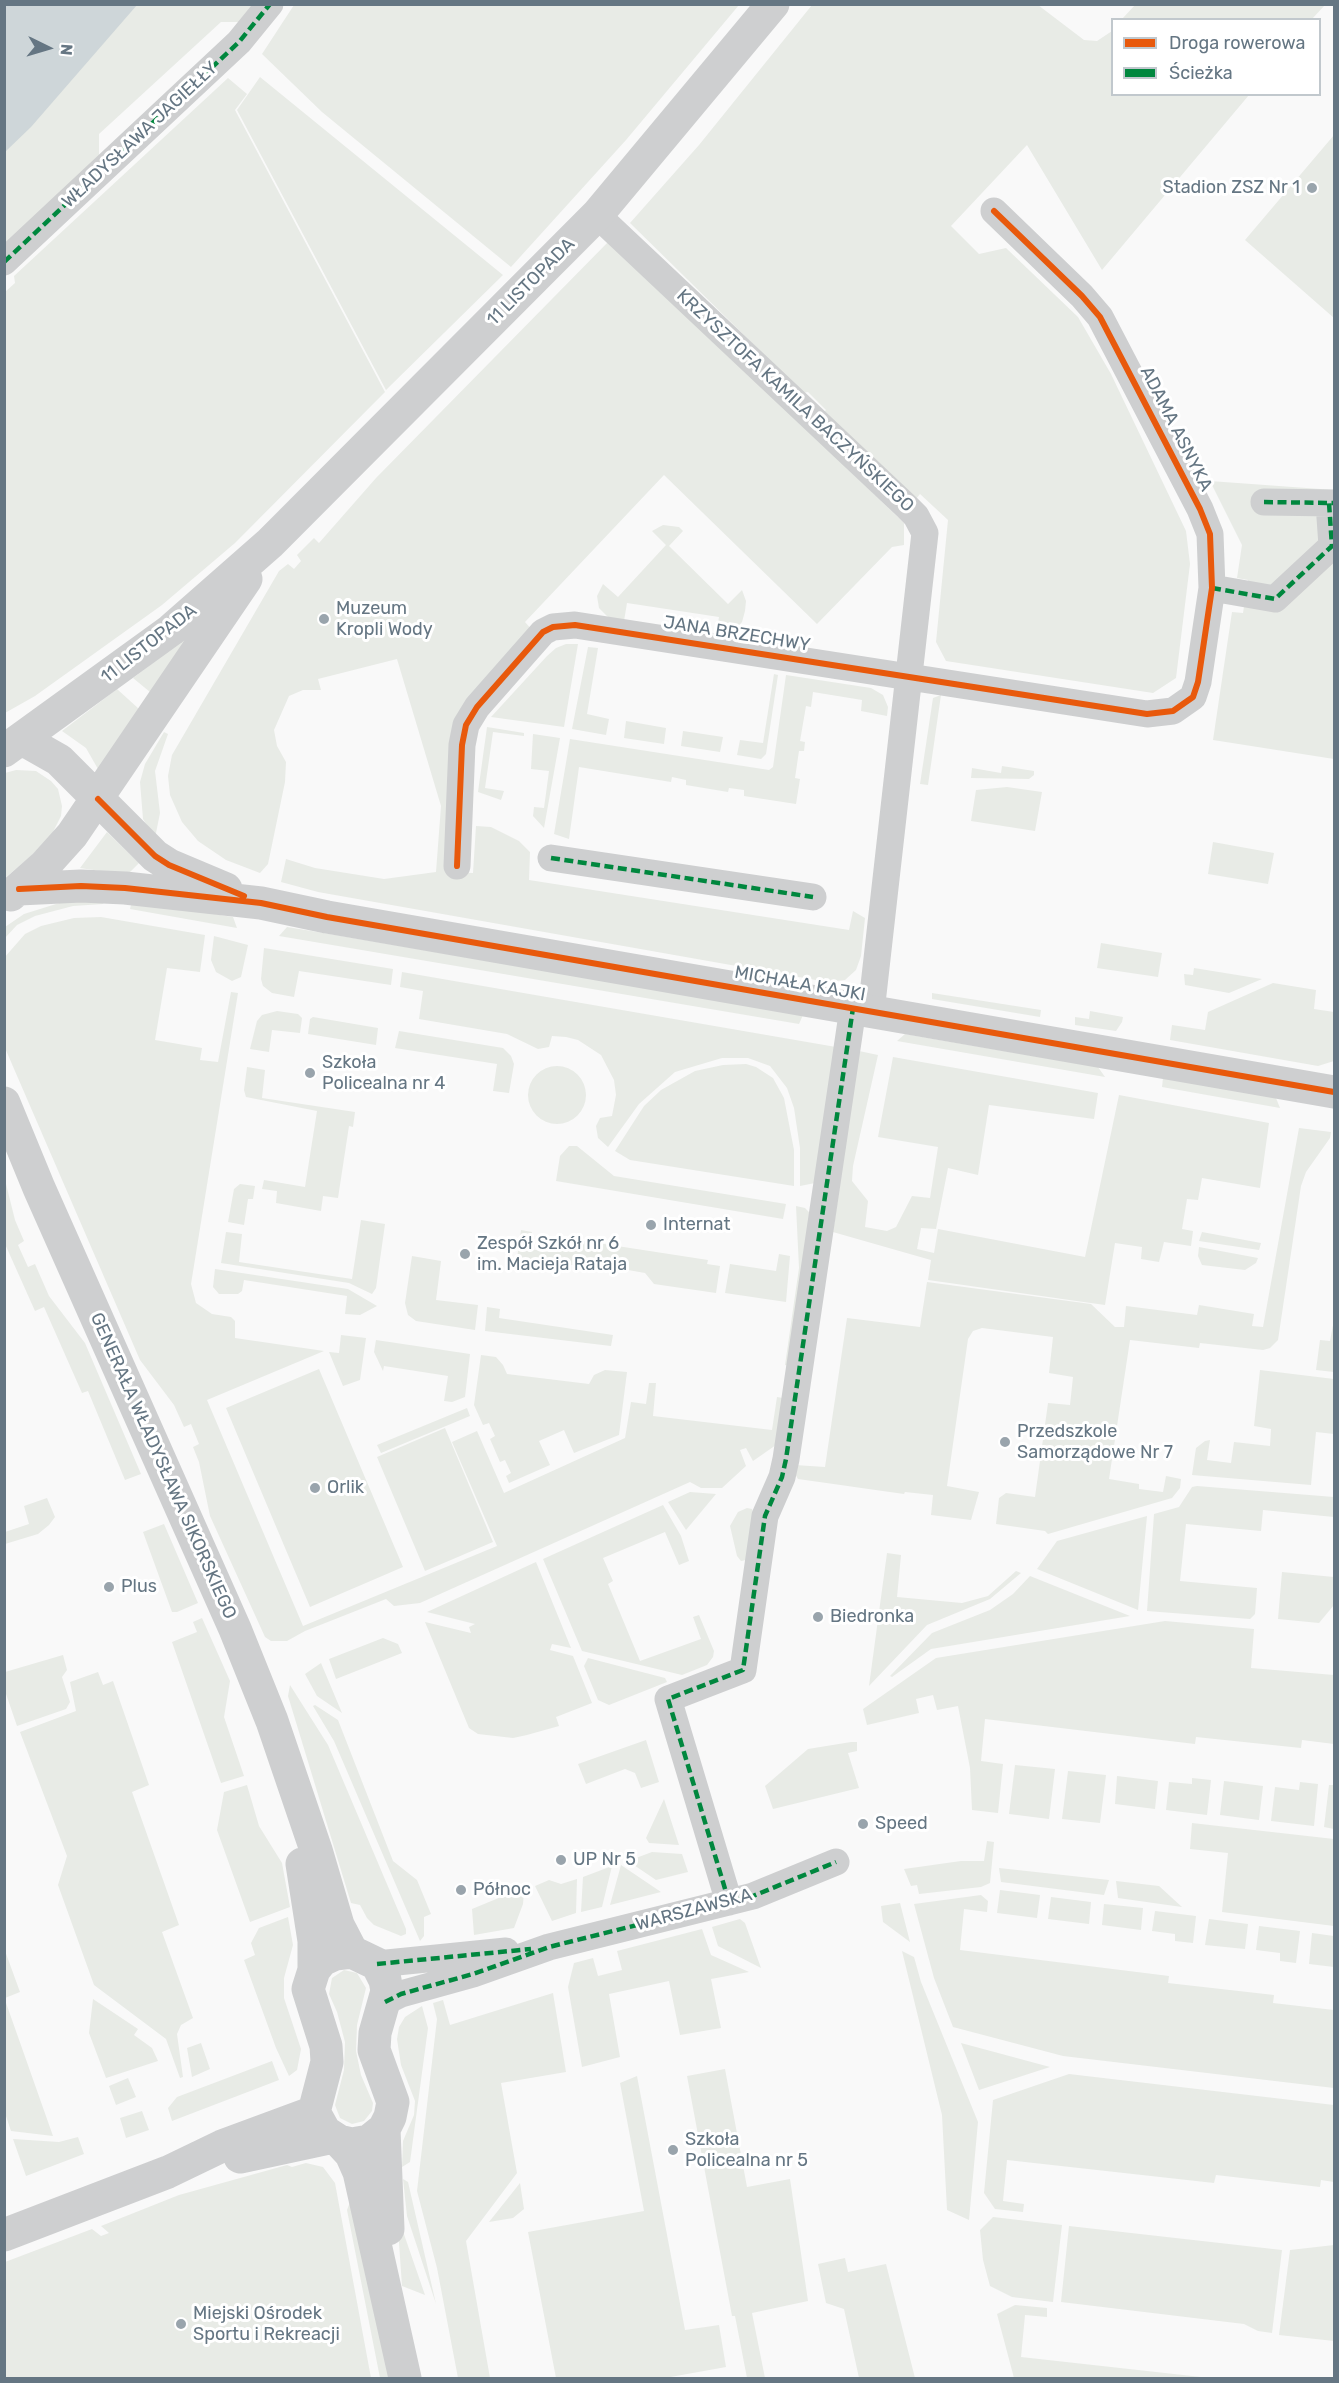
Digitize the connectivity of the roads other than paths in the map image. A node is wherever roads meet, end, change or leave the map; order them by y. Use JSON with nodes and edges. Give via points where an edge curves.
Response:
{"nodes":[{"id":1,"x":270,"y":4,"type":"edge"},
{"id":2,"x":773,"y":4,"type":"edge"},
{"id":3,"x":994,"y":211,"type":"dead end"},
{"id":4,"x":597,"y":215,"type":"junction"},
{"id":5,"x":4,"y":262,"type":"edge"},
{"id":6,"x":1264,"y":502,"type":"dead end"},
{"id":7,"x":1332,"y":503,"type":"edge"},
{"id":8,"x":270,"y":543,"type":"junction"},
{"id":9,"x":1212,"y":588,"type":"junction"},
{"id":10,"x":910,"y":675,"type":"junction"},
{"id":11,"x":1185,"y":704,"type":"joint"},
{"id":12,"x":13,"y":745,"type":"edge"},
{"id":13,"x":98,"y":799,"type":"junction"},
{"id":14,"x":551,"y":858,"type":"dead end"},
{"id":15,"x":457,"y":866,"type":"dead end"},
{"id":16,"x":12,"y":895,"type":"edge"},
{"id":17,"x":813,"y":897,"type":"dead end"},
{"id":18,"x":261,"y":903,"type":"junction"},
{"id":19,"x":862,"y":1010,"type":"junction"},
{"id":20,"x":1335,"y":1092,"type":"edge"},
{"id":21,"x":4,"y":1103,"type":"edge"},
{"id":22,"x":4,"y":1135,"type":"edge"},
{"id":23,"x":39,"y":1188,"type":"junction"},
{"id":24,"x":280,"y":1748,"type":"junction"},
{"id":25,"x":836,"y":1862,"type":"dead end"},
{"id":26,"x":729,"y":1902,"type":"junction"},
{"id":27,"x":549,"y":1947,"type":"junction"},
{"id":28,"x":364,"y":1958,"type":"junction"},
{"id":29,"x":314,"y":1970,"type":"junction"},
{"id":30,"x":385,"y":2002,"type":"junction"},
{"id":31,"x":384,"y":2129,"type":"junction"},
{"id":32,"x":329,"y":2130,"type":"junction"},
{"id":33,"x":4,"y":2235,"type":"edge"},
{"id":34,"x":398,"y":2342,"type":"junction"},
{"id":35,"x":405,"y":2379,"type":"edge"}],
"edges":[{"from":1,"to":5,"type":"street","name":"WŁADYSŁAWA JAGIEŁŁY","via":[[239,42]]},
{"from":2,"to":4,"type":"street","name":"11 LISTOPADA"},
{"from":3,"to":9,"type":"street","name":"ADAMA ASNYKA","via":[[1083,296],[1114,342],[1206,526],[1212,547]]},
{"from":4,"to":8,"type":"street","name":"11 LISTOPADA"},
{"from":4,"to":10,"type":"street","name":"KRZYSZTOFA KAMILA BACZYŃSKIEGO","via":[[916,516],[925,542]]},
{"from":6,"to":7,"type":"street"},
{"from":7,"to":9,"type":"street","via":[[1332,546],[1275,599]]},
{"from":8,"to":12,"type":"street","name":"11 LISTOPADA","via":[[171,630]]},
{"from":8,"to":13,"type":"street","name":"11 LISTOPADA"},
{"from":9,"to":11,"type":"street","name":"ADAMA ASNYKA","via":[[1198,682],[1193,697]]},
{"from":10,"to":11,"type":"street","name":"JANA BRZECHWY","via":[[1147,714],[1173,711]]},
{"from":10,"to":15,"type":"street","name":"JANA BRZECHWY","via":[[575,625],[553,627],[543,632],[477,707],[466,725]]},
{"from":10,"to":19,"type":"street","name":"KRZYSZTOFA KAMILA BACZYŃSKIEGO"},
{"from":12,"to":13,"type":"street","name":"MICHAŁA KAJKI","via":[[59,760]]},
{"from":13,"to":16,"type":"street","name":"11 LISTOPADA","via":[[57,852]]},
{"from":13,"to":18,"type":"street","name":"MICHAŁA KAJKI","via":[[169,866]]},
{"from":14,"to":17,"type":"street"},
{"from":16,"to":18,"type":"street","name":"MICHAŁA KAJKI","via":[[81,886]]},
{"from":18,"to":19,"type":"street","name":"MICHAŁA KAJKI"},
{"from":19,"to":20,"type":"street","name":"MICHAŁA KAJKI"},
{"from":19,"to":26,"type":"street","name":"KRZYSZTOFA KAMILA BACZYŃSKIEGO","via":[[786,1459],[765,1516],[743,1670],[668,1699]]},
{"from":21,"to":23,"type":"street","name":"GENERAŁA WŁADYSŁAWA SIKORSKIEGO"},
{"from":22,"to":23,"type":"street","name":"GENERAŁA WŁADYSŁAWA SIKORSKIEGO"},
{"from":23,"to":24,"type":"street","name":"GENERAŁA WŁADYSŁAWA SIKORSKIEGO","via":[[235,1629]]},
{"from":24,"to":28,"type":"street","name":"GENERAŁA WŁADYSŁAWA SIKORSKIEGO","via":[[338,1925]]},
{"from":24,"to":29,"type":"street","name":"GENERAŁA WŁADYSŁAWA SIKORSKIEGO","via":[[295,1808],[314,1941]]},
{"from":25,"to":26,"type":"street","name":"WARSZAWSKA"},
{"from":26,"to":27,"type":"street","name":"WARSZAWSKA"},
{"from":27,"to":28,"type":"street","name":"WARSZAWSKA"},
{"from":27,"to":30,"type":"street","name":"WARSZAWSKA"},
{"from":28,"to":29,"type":"street","via":[[335,1954],[322,1960]]},
{"from":28,"to":30,"type":"street","name":"GENERAŁA WŁADYSŁAWA SIKORSKIEGO","via":[[385,1980]]},
{"from":29,"to":32,"type":"street","name":"GENERAŁA WŁADYSŁAWA SIKORSKIEGO","via":[[308,1989],[325,2034]]},
{"from":30,"to":31,"type":"street","via":[[374,2050],[393,2102]]},
{"from":31,"to":32,"type":"street","via":[[369,2141],[352,2144]]},
{"from":31,"to":34,"type":"street","via":[[384,2176]]},
{"from":32,"to":33,"type":"street","via":[[168,2172]]},
{"from":32,"to":34,"type":"street","via":[[351,2154],[358,2172]]},
{"from":34,"to":35,"type":"street"}]}
